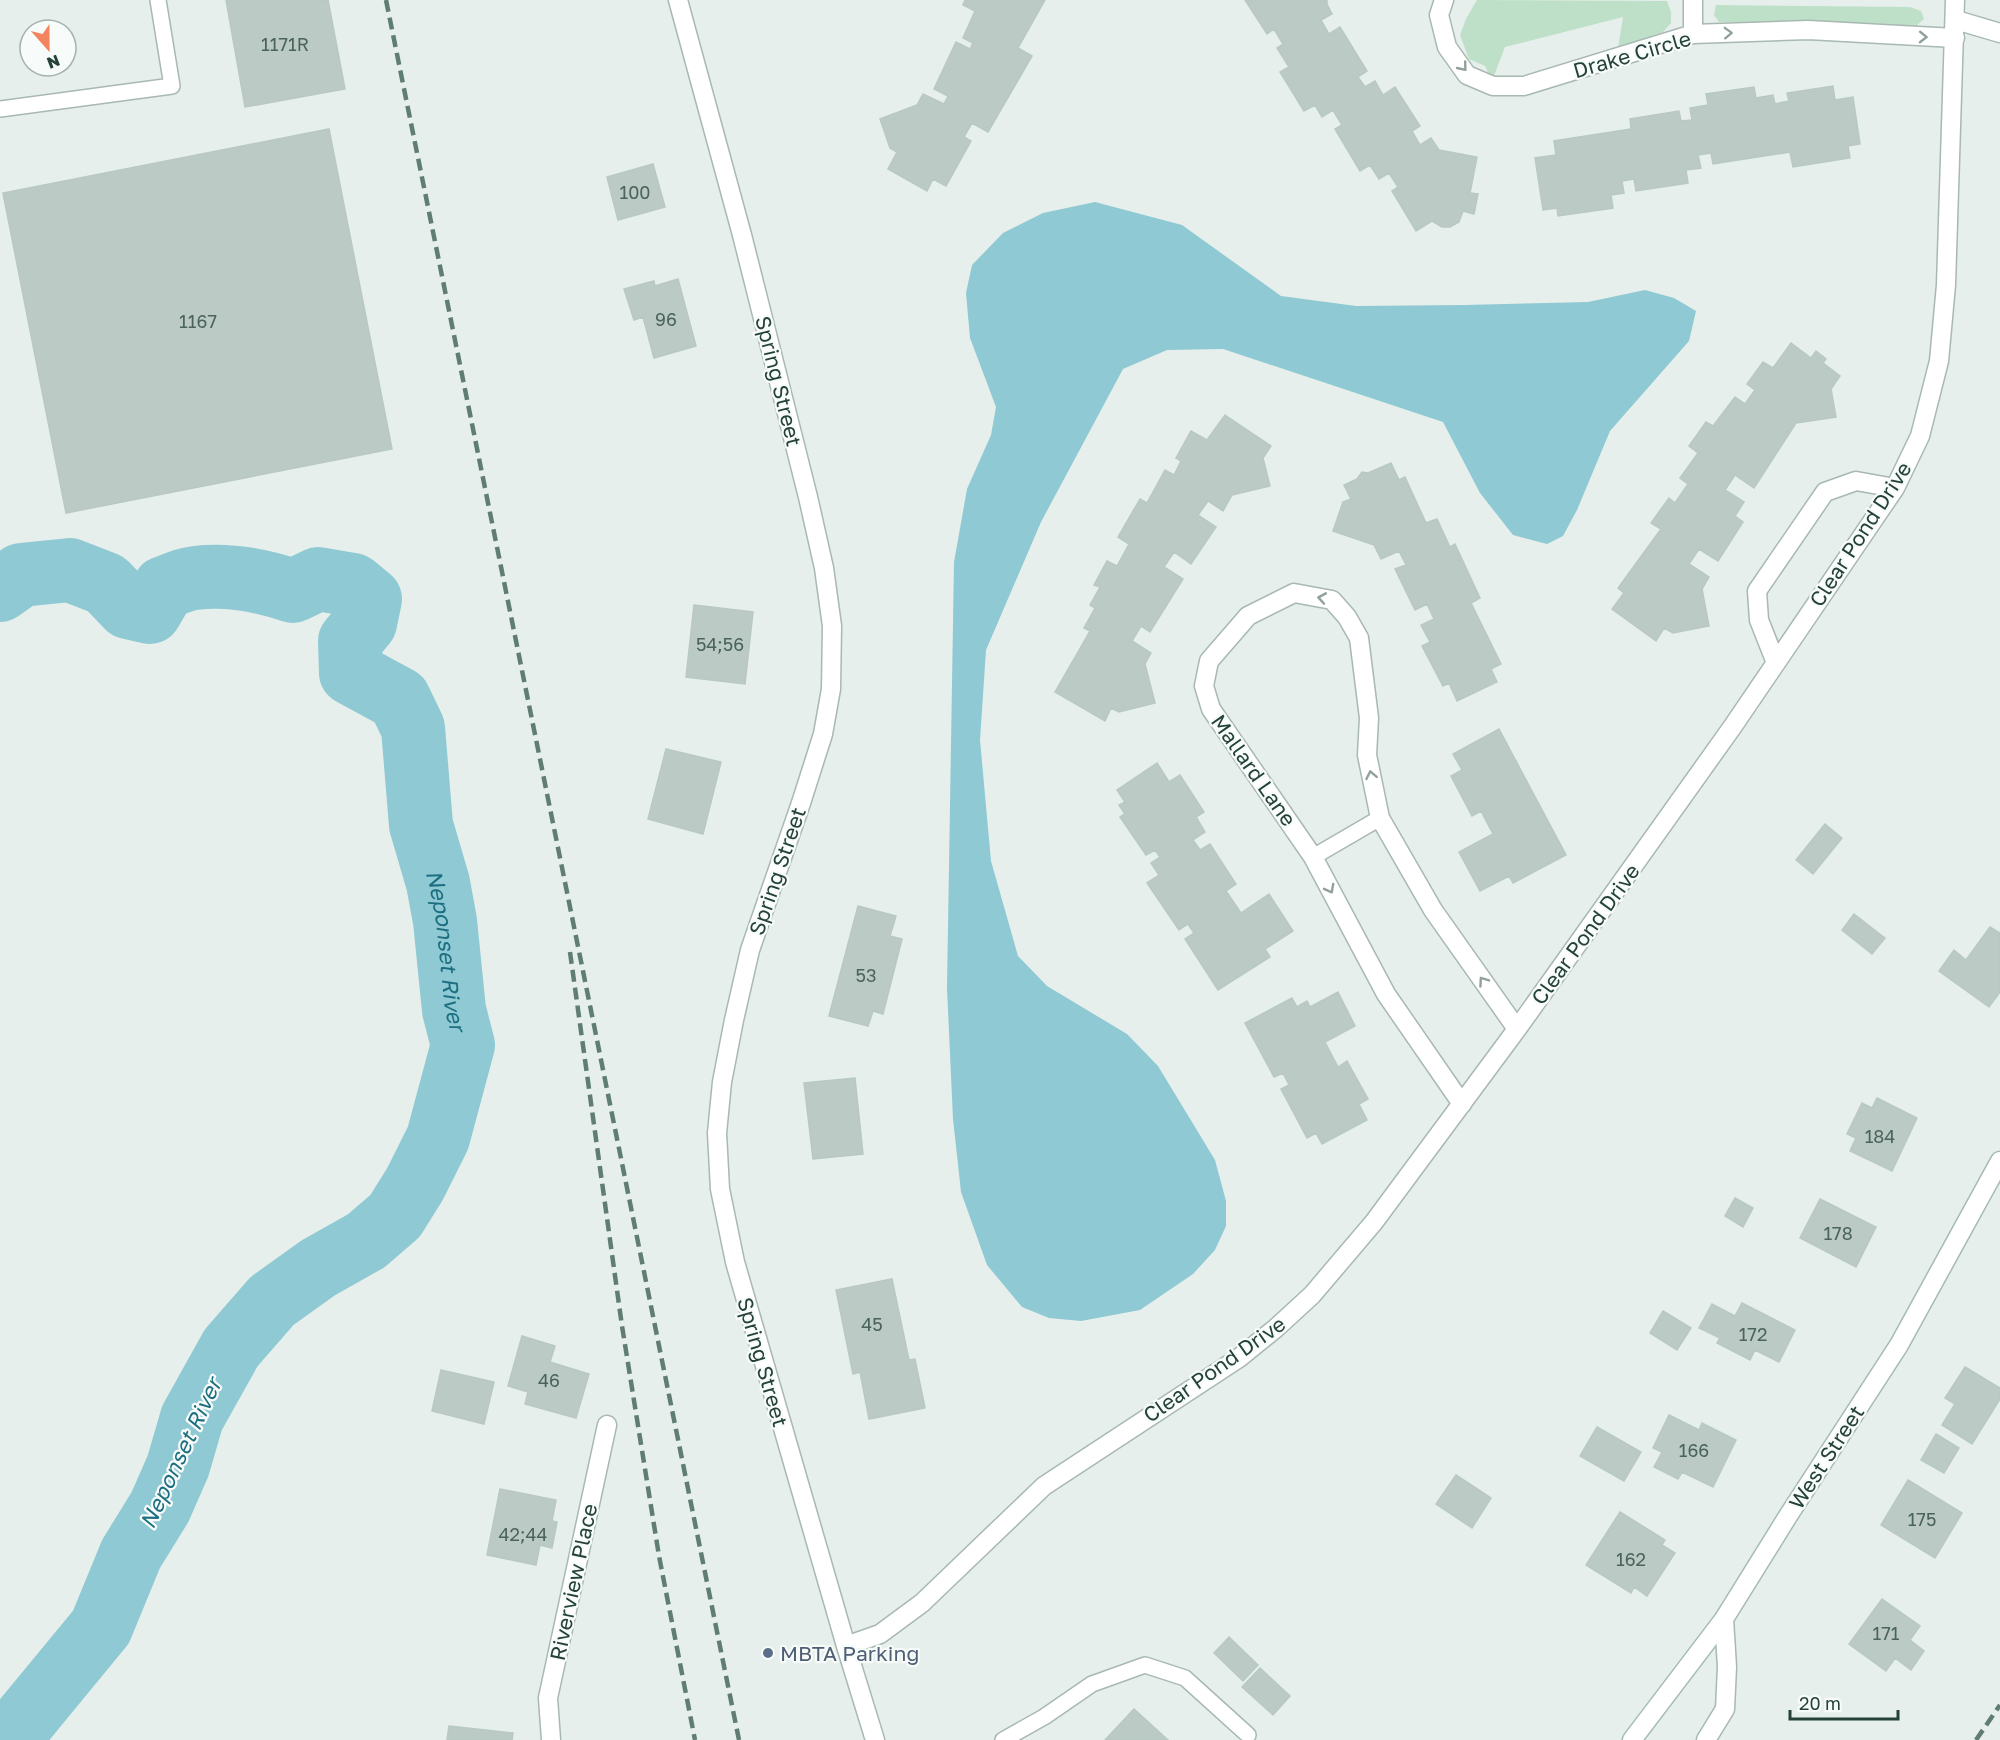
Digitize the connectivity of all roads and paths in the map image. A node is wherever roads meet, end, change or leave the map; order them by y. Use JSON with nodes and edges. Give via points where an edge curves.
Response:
{"nodes":[{"id":1,"x":158,"y":0,"type":"edge"},
{"id":2,"x":678,"y":0,"type":"edge"},
{"id":3,"x":1444,"y":0,"type":"edge"},
{"id":4,"x":1693,"y":0,"type":"edge"},
{"id":5,"x":1955,"y":0,"type":"edge"},
{"id":6,"x":1955,"y":29,"type":"junction"},
{"id":7,"x":2000,"y":33,"type":"edge"},
{"id":8,"x":1693,"y":34,"type":"junction"},
{"id":9,"x":0,"y":109,"type":"edge"},
{"id":10,"x":1895,"y":488,"type":"junction"},
{"id":11,"x":1776,"y":663,"type":"junction"},
{"id":12,"x":1380,"y":818,"type":"junction"},
{"id":13,"x":1313,"y":857,"type":"junction"},
{"id":14,"x":1517,"y":1029,"type":"junction"},
{"id":15,"x":1462,"y":1104,"type":"junction"},
{"id":16,"x":2000,"y":1161,"type":"edge"},
{"id":17,"x":607,"y":1425,"type":"dead end"},
{"id":18,"x":1724,"y":1619,"type":"junction"},
{"id":19,"x":846,"y":1646,"type":"junction"},
{"id":20,"x":1248,"y":1735,"type":"dead end"},
{"id":21,"x":551,"y":1740,"type":"edge"},
{"id":22,"x":875,"y":1740,"type":"edge"},
{"id":23,"x":1003,"y":1740,"type":"edge"},
{"id":24,"x":1632,"y":1740,"type":"edge"},
{"id":25,"x":1706,"y":1740,"type":"edge"}],
"edges":[{"from":1,"to":9,"type":"lane","via":[[172,86]]},
{"from":2,"to":19,"type":"street","name":"Spring Street","via":[[808,497],[832,626],[831,689],[823,734],[750,950],[722,1082],[717,1133],[720,1189],[735,1262]]},
{"from":3,"to":8,"type":"street","name":"Drake Circle","one_way":true,"via":[[1439,15],[1447,47],[1467,75],[1492,86],[1524,86]]},
{"from":4,"to":8,"type":"street"},
{"from":5,"to":6,"type":"street","name":"Clear Pond Drive"},
{"from":6,"to":7,"type":"street","name":"Drake Circle"},
{"from":8,"to":6,"type":"street","name":"Drake Circle","one_way":true},
{"from":6,"to":10,"type":"street","name":"Clear Pond Drive","via":[[1946,285],[1939,361],[1920,436]]},
{"from":10,"to":11,"type":"street","name":"Clear Pond Drive"},
{"from":10,"to":11,"type":"street","via":[[1856,481],[1825,492],[1757,591],[1759,620]]},
{"from":11,"to":14,"type":"street","name":"Clear Pond Drive"},
{"from":12,"to":13,"type":"lane"},
{"from":12,"to":13,"type":"street","name":"Mallard Lane","one_way":true,"via":[[1368,755],[1369,718],[1359,638],[1347,617],[1332,600],[1294,593],[1248,616],[1209,661],[1204,686],[1211,709]]},
{"from":14,"to":12,"type":"street","name":"Mallard Lane","one_way":true,"via":[[1433,910]]},
{"from":13,"to":15,"type":"street","name":"Mallard Lane","one_way":true,"via":[[1386,994]]},
{"from":14,"to":15,"type":"street","name":"Clear Pond Drive"},
{"from":15,"to":19,"type":"street","name":"Clear Pond Drive","via":[[1374,1222],[1312,1295],[1276,1328],[1239,1358],[1044,1486],[922,1603],[880,1634]]},
{"from":16,"to":18,"type":"street","name":"West Street","via":[[1899,1345]]},
{"from":17,"to":21,"type":"street","name":"Riverview Place","via":[[548,1698]]},
{"from":18,"to":24,"type":"street","name":"West Street"},
{"from":18,"to":25,"type":"street","via":[[1725,1709]]},
{"from":19,"to":22,"type":"street","name":"Spring Street"},
{"from":20,"to":23,"type":"lane","via":[[1185,1678],[1145,1665],[1092,1684]]}]}
